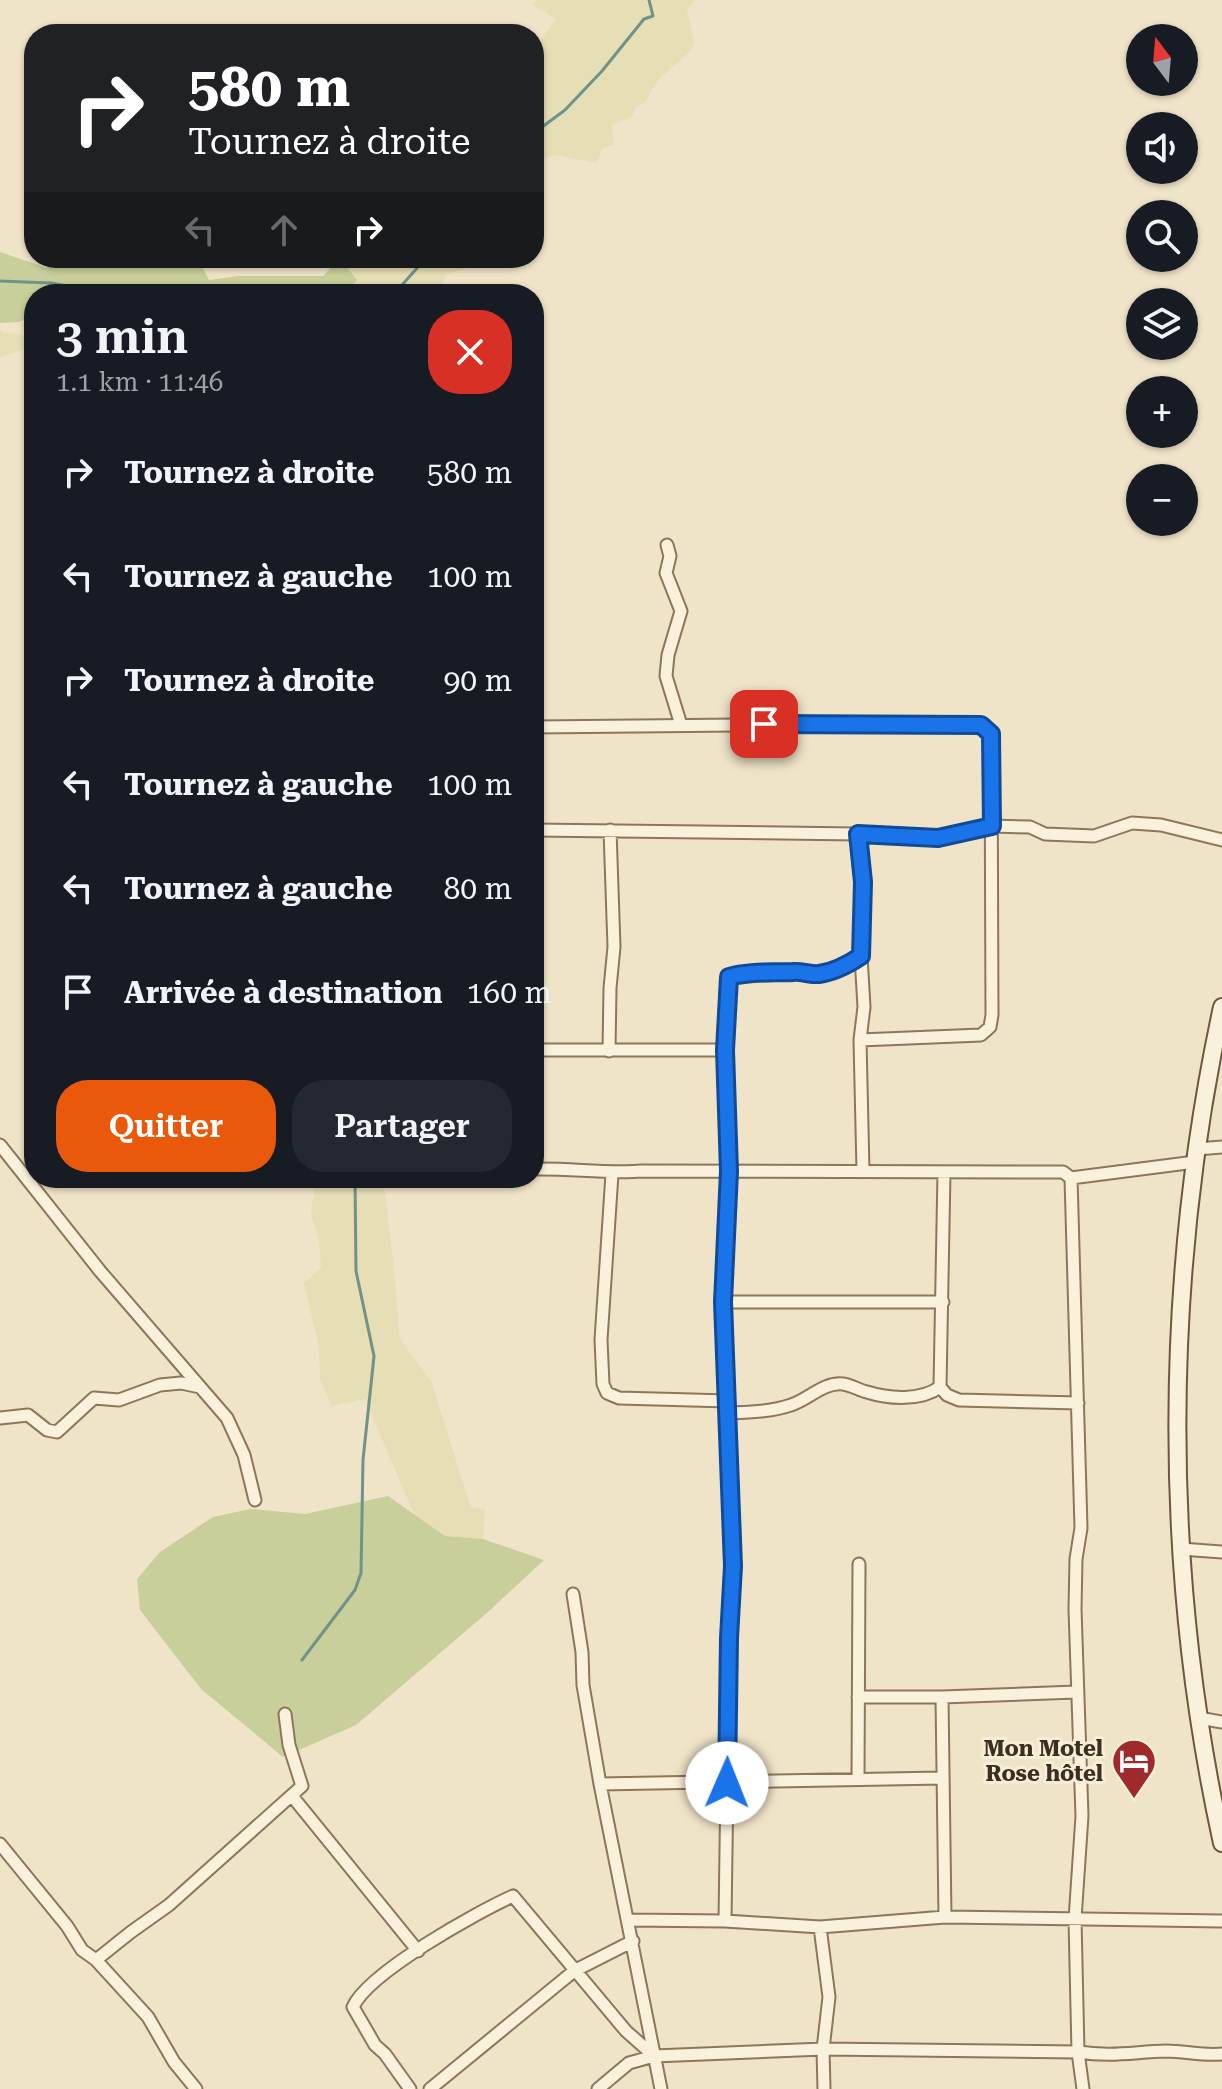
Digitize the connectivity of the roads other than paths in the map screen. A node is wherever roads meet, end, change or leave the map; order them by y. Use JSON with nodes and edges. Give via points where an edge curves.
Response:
{"nodes":[{"id":1,"x":667,"y":545,"type":"dead end"},
{"id":2,"x":681,"y":725,"type":"junction"},
{"id":3,"x":544,"y":727,"type":"edge"},
{"id":4,"x":992,"y":826,"type":"junction"},
{"id":5,"x":544,"y":830,"type":"edge"},
{"id":6,"x":610,"y":830,"type":"junction"},
{"id":7,"x":858,"y":834,"type":"junction"},
{"id":8,"x":1222,"y":840,"type":"edge"},
{"id":9,"x":861,"y":956,"type":"junction"},
{"id":10,"x":1222,"y":1007,"type":"edge"},
{"id":11,"x":860,"y":1040,"type":"junction"},
{"id":12,"x":544,"y":1050,"type":"edge"},
{"id":13,"x":725,"y":1050,"type":"junction"},
{"id":14,"x":609,"y":1051,"type":"junction"},
{"id":15,"x":0,"y":1145,"type":"edge"},
{"id":16,"x":1222,"y":1147,"type":"edge"},
{"id":17,"x":1196,"y":1156,"type":"junction"},
{"id":18,"x":544,"y":1169,"type":"edge"},
{"id":19,"x":729,"y":1171,"type":"junction"},
{"id":20,"x":863,"y":1171,"type":"junction"},
{"id":21,"x":944,"y":1172,"type":"junction"},
{"id":22,"x":612,"y":1174,"type":"junction"},
{"id":23,"x":24,"y":1175,"type":"edge"},
{"id":24,"x":1071,"y":1178,"type":"junction"},
{"id":25,"x":34,"y":1188,"type":"edge"},
{"id":26,"x":723,"y":1302,"type":"junction"},
{"id":27,"x":943,"y":1302,"type":"junction"},
{"id":28,"x":200,"y":1387,"type":"junction"},
{"id":29,"x":940,"y":1387,"type":"junction"},
{"id":30,"x":1078,"y":1403,"type":"junction"},
{"id":31,"x":728,"y":1407,"type":"junction"},
{"id":32,"x":0,"y":1418,"type":"edge"},
{"id":33,"x":255,"y":1500,"type":"dead end"},
{"id":34,"x":1181,"y":1549,"type":"junction"},
{"id":35,"x":1221,"y":1551,"type":"edge"},
{"id":36,"x":859,"y":1564,"type":"dead end"},
{"id":37,"x":573,"y":1594,"type":"dead end"},
{"id":38,"x":1076,"y":1692,"type":"junction"},
{"id":39,"x":858,"y":1697,"type":"junction"},
{"id":40,"x":942,"y":1697,"type":"junction"},
{"id":41,"x":285,"y":1714,"type":"dead end"},
{"id":42,"x":1199,"y":1718,"type":"junction"},
{"id":43,"x":1222,"y":1722,"type":"edge"},
{"id":44,"x":942,"y":1778,"type":"junction"},
{"id":45,"x":858,"y":1779,"type":"junction"},
{"id":46,"x":727,"y":1783,"type":"junction"},
{"id":47,"x":600,"y":1784,"type":"junction"},
{"id":48,"x":292,"y":1796,"type":"junction"},
{"id":49,"x":1222,"y":1843,"type":"edge"},
{"id":50,"x":0,"y":1844,"type":"edge"},
{"id":51,"x":945,"y":1917,"type":"junction"},
{"id":52,"x":1075,"y":1919,"type":"junction"},
{"id":53,"x":629,"y":1920,"type":"junction"},
{"id":54,"x":725,"y":1921,"type":"junction"},
{"id":55,"x":1222,"y":1921,"type":"edge"},
{"id":56,"x":820,"y":1927,"type":"junction"},
{"id":57,"x":633,"y":1941,"type":"junction"},
{"id":58,"x":418,"y":1951,"type":"junction"},
{"id":59,"x":96,"y":1960,"type":"junction"},
{"id":60,"x":574,"y":1971,"type":"junction"},
{"id":61,"x":823,"y":2049,"type":"junction"},
{"id":62,"x":1078,"y":2052,"type":"junction"},
{"id":63,"x":1222,"y":2054,"type":"edge"},
{"id":64,"x":654,"y":2056,"type":"junction"},
{"id":65,"x":196,"y":2089,"type":"edge"},
{"id":66,"x":410,"y":2089,"type":"edge"},
{"id":67,"x":430,"y":2089,"type":"edge"},
{"id":68,"x":598,"y":2089,"type":"edge"},
{"id":69,"x":661,"y":2089,"type":"edge"},
{"id":70,"x":824,"y":2089,"type":"edge"},
{"id":71,"x":1083,"y":2089,"type":"edge"}],
"edges":[{"from":1,"to":2,"type":"street","via":[[666,573],[681,611],[666,676]]},
{"from":2,"to":3,"type":"street"},
{"from":2,"to":4,"type":"street","via":[[981,725],[991,734]]},
{"from":4,"to":7,"type":"street","via":[[938,838]]},
{"from":4,"to":8,"type":"street","via":[[1094,836],[1132,823]]},
{"from":4,"to":11,"type":"street","via":[[990,1027],[981,1035]]},
{"from":5,"to":6,"type":"street"},
{"from":6,"to":7,"type":"street"},
{"from":6,"to":14,"type":"street","via":[[614,947]]},
{"from":7,"to":9,"type":"street"},
{"from":9,"to":11,"type":"street"},
{"from":9,"to":13,"type":"street","via":[[817,974],[729,977]]},
{"from":10,"to":17,"type":"main road"},
{"from":11,"to":20,"type":"street"},
{"from":12,"to":14,"type":"street"},
{"from":13,"to":14,"type":"street"},
{"from":13,"to":19,"type":"street"},
{"from":15,"to":23,"type":"street"},
{"from":16,"to":17,"type":"street"},
{"from":17,"to":24,"type":"street"},
{"from":17,"to":34,"type":"main road","via":[[1178,1373]]},
{"from":18,"to":22,"type":"street"},
{"from":19,"to":20,"type":"street"},
{"from":19,"to":22,"type":"street"},
{"from":19,"to":26,"type":"street"},
{"from":20,"to":21,"type":"street"},
{"from":21,"to":24,"type":"street","via":[[1063,1172]]},
{"from":21,"to":27,"type":"street"},
{"from":22,"to":31,"type":"street","via":[[601,1340],[607,1393]]},
{"from":24,"to":30,"type":"street"},
{"from":25,"to":28,"type":"street"},
{"from":26,"to":27,"type":"street"},
{"from":26,"to":31,"type":"street"},
{"from":27,"to":29,"type":"street"},
{"from":28,"to":32,"type":"street","via":[[160,1385],[119,1400],[94,1398],[57,1432],[28,1415]]},
{"from":28,"to":33,"type":"street","via":[[234,1428]]},
{"from":29,"to":30,"type":"street","via":[[959,1400]]},
{"from":29,"to":31,"type":"street","via":[[894,1397],[843,1384],[767,1412]]},
{"from":30,"to":38,"type":"street"},
{"from":31,"to":46,"type":"street","via":[[733,1566]]},
{"from":34,"to":35,"type":"street"},
{"from":34,"to":42,"type":"main road"},
{"from":36,"to":39,"type":"street"},
{"from":37,"to":47,"type":"street"},
{"from":38,"to":40,"type":"street"},
{"from":38,"to":52,"type":"street","via":[[1082,1816]]},
{"from":39,"to":40,"type":"street"},
{"from":39,"to":45,"type":"street"},
{"from":40,"to":44,"type":"street"},
{"from":41,"to":48,"type":"street","via":[[302,1786]]},
{"from":42,"to":43,"type":"street"},
{"from":42,"to":49,"type":"main road"},
{"from":44,"to":45,"type":"street"},
{"from":44,"to":51,"type":"street"},
{"from":45,"to":46,"type":"street"},
{"from":46,"to":47,"type":"street"},
{"from":46,"to":54,"type":"street"},
{"from":47,"to":53,"type":"street"},
{"from":48,"to":58,"type":"street"},
{"from":48,"to":59,"type":"street","via":[[169,1905]]},
{"from":50,"to":59,"type":"street","via":[[78,1945]]},
{"from":51,"to":52,"type":"street"},
{"from":51,"to":56,"type":"street"},
{"from":52,"to":55,"type":"street"},
{"from":52,"to":62,"type":"street"},
{"from":53,"to":54,"type":"street"},
{"from":53,"to":57,"type":"street"},
{"from":54,"to":56,"type":"street"},
{"from":56,"to":61,"type":"street","via":[[829,1997]]},
{"from":57,"to":60,"type":"street"},
{"from":57,"to":64,"type":"street"},
{"from":58,"to":60,"type":"street","via":[[513,1896]]},
{"from":58,"to":66,"type":"street","via":[[382,1974],[353,2007]]},
{"from":59,"to":65,"type":"street","via":[[148,2017]]},
{"from":60,"to":64,"type":"street"},
{"from":60,"to":67,"type":"street"},
{"from":61,"to":62,"type":"street"},
{"from":61,"to":64,"type":"street"},
{"from":61,"to":70,"type":"street"},
{"from":62,"to":63,"type":"street"},
{"from":62,"to":71,"type":"street"},
{"from":64,"to":68,"type":"street","via":[[629,2063]]},
{"from":64,"to":69,"type":"street"}]}
